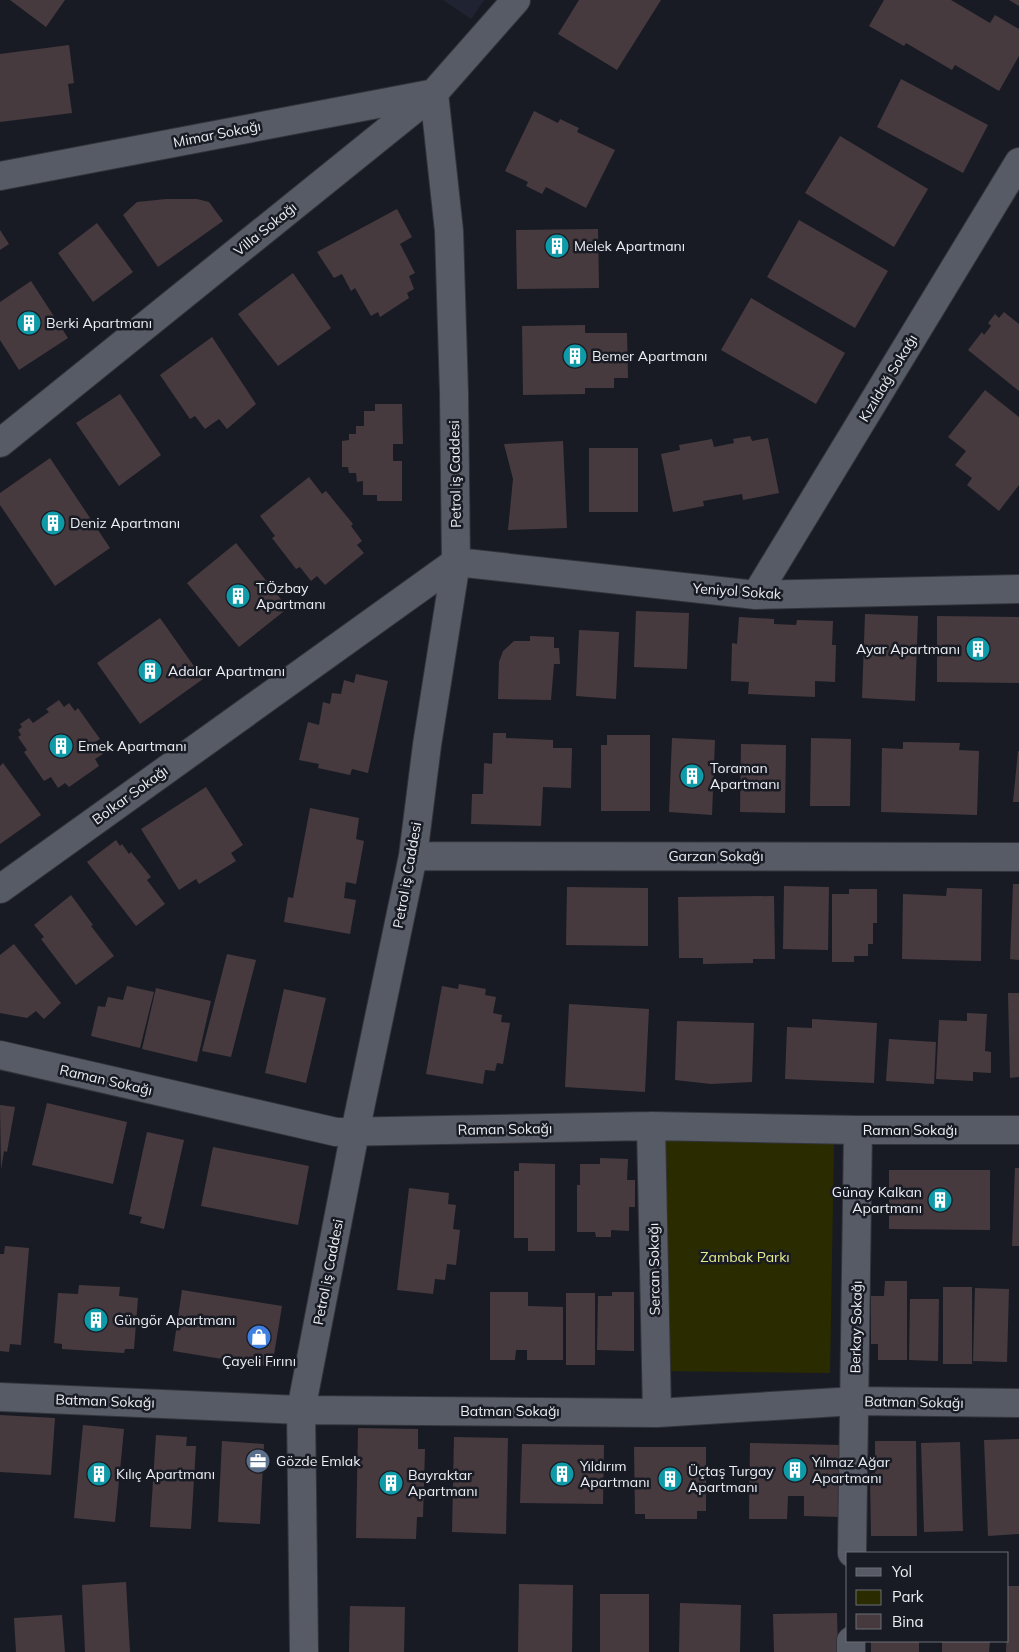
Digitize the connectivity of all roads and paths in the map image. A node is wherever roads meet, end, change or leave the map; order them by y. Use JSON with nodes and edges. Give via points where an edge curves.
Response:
{"nodes":[{"id":1,"x":516,"y":0,"type":"edge"},
{"id":2,"x":434,"y":93,"type":"junction"},
{"id":3,"x":1019,"y":162,"type":"edge"},
{"id":4,"x":0,"y":176,"type":"edge"},
{"id":5,"x":0,"y":443,"type":"edge"},
{"id":6,"x":456,"y":562,"type":"junction"},
{"id":7,"x":1019,"y":589,"type":"edge"},
{"id":8,"x":756,"y":595,"type":"junction"},
{"id":9,"x":412,"y":856,"type":"junction"},
{"id":10,"x":1019,"y":857,"type":"edge"},
{"id":11,"x":0,"y":889,"type":"edge"},
{"id":12,"x":0,"y":1055,"type":"edge"},
{"id":13,"x":651,"y":1126,"type":"junction"},
{"id":14,"x":858,"y":1130,"type":"junction"},
{"id":15,"x":1019,"y":1130,"type":"edge"},
{"id":16,"x":355,"y":1132,"type":"junction"},
{"id":17,"x":0,"y":1397,"type":"edge"},
{"id":18,"x":855,"y":1401,"type":"junction"},
{"id":19,"x":1019,"y":1403,"type":"edge"},
{"id":20,"x":301,"y":1410,"type":"junction"},
{"id":21,"x":657,"y":1413,"type":"junction"},
{"id":22,"x":852,"y":1552,"type":"edge"},
{"id":23,"x":304,"y":1652,"type":"edge"}],
"edges":[{"from":1,"to":2,"type":"street","name":"Villa Sokağı"},
{"from":2,"to":4,"type":"street","name":"Mimar Sokağı"},
{"from":2,"to":5,"type":"street","name":"Villa Sokağı"},
{"from":2,"to":6,"type":"street","name":"Petrol iş Caddesi","via":[[448,231]]},
{"from":3,"to":8,"type":"street","name":"Kızıldağ Sokağı"},
{"from":6,"to":8,"type":"street","name":"Yeniyol Sokak"},
{"from":6,"to":9,"type":"street","name":"Petrol iş Caddesi"},
{"from":6,"to":11,"type":"street","name":"Bolkar Sokağı"},
{"from":7,"to":8,"type":"street","name":"Yeniyol Sokak"},
{"from":9,"to":10,"type":"street","name":"Garzan Sokağı"},
{"from":9,"to":16,"type":"street","name":"Petrol iş Caddesi"},
{"from":12,"to":16,"type":"street","name":"Raman Sokağı","via":[[336,1132]]},
{"from":13,"to":14,"type":"street","name":"Raman Sokağı"},
{"from":13,"to":16,"type":"street","name":"Raman Sokağı"},
{"from":13,"to":21,"type":"street","name":"Sercan Sokağı"},
{"from":14,"to":15,"type":"street","name":"Raman Sokağı"},
{"from":14,"to":18,"type":"street","name":"Berkay Sokağı"},
{"from":16,"to":20,"type":"street","name":"Petrol iş Caddesi"},
{"from":17,"to":20,"type":"street","name":"Batman Sokağı"},
{"from":18,"to":19,"type":"street","name":"Batman Sokağı"},
{"from":18,"to":21,"type":"street","name":"Batman Sokağı"},
{"from":18,"to":22,"type":"street","name":"Berkay Sokağı"},
{"from":20,"to":21,"type":"street","name":"Batman Sokağı"},
{"from":20,"to":23,"type":"street","name":"Petrol iş Caddesi"}]}
